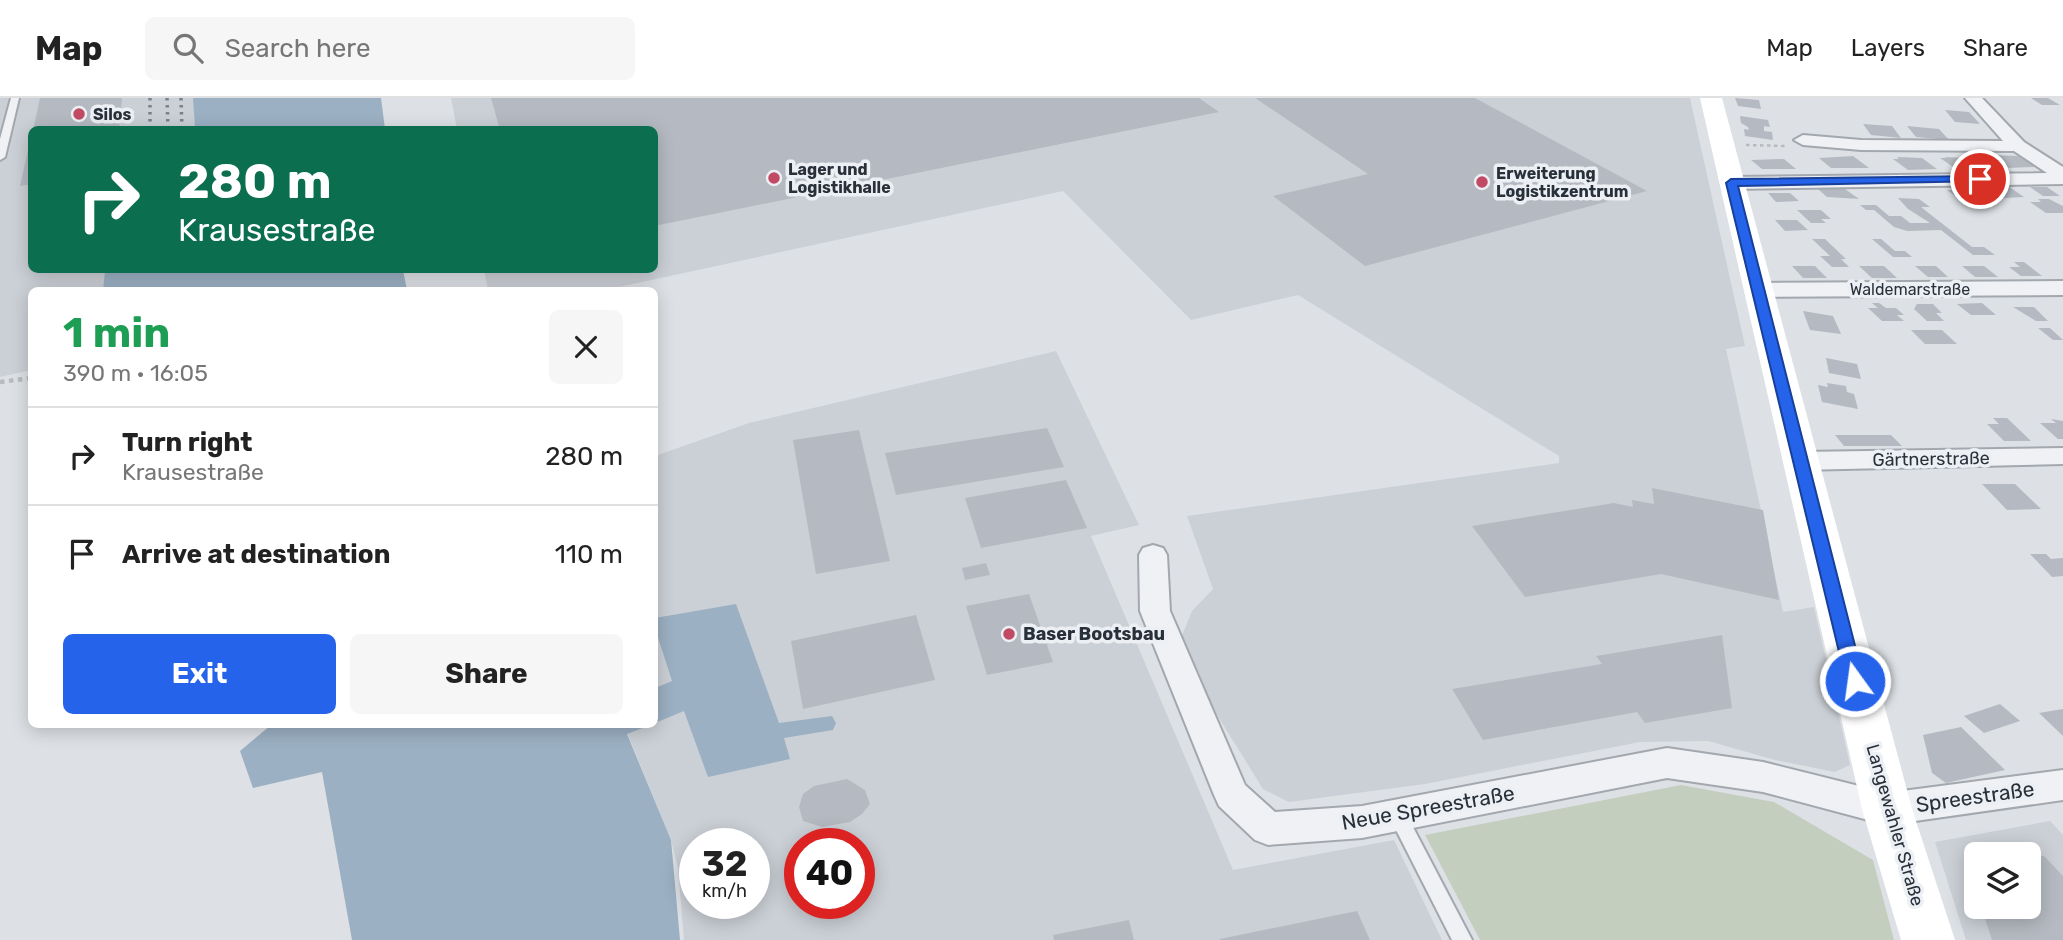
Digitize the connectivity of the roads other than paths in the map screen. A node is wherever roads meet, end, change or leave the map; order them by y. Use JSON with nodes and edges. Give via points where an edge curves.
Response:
{"nodes":[{"id":1,"x":15,"y":98,"type":"edge"},
{"id":2,"x":1711,"y":98,"type":"edge"},
{"id":3,"x":1973,"y":98,"type":"edge"},
{"id":4,"x":1804,"y":140,"type":"road end"},
{"id":5,"x":2018,"y":146,"type":"junction"},
{"id":6,"x":0,"y":157,"type":"edge"},
{"id":7,"x":2063,"y":176,"type":"edge"},
{"id":8,"x":1731,"y":183,"type":"junction"},
{"id":9,"x":2063,"y":288,"type":"edge"},
{"id":10,"x":1757,"y":290,"type":"junction"},
{"id":11,"x":2063,"y":456,"type":"edge"},
{"id":12,"x":1800,"y":461,"type":"junction"},
{"id":13,"x":1153,"y":555,"type":"dead end"},
{"id":14,"x":2063,"y":785,"type":"edge"},
{"id":15,"x":1887,"y":809,"type":"junction"},
{"id":16,"x":1398,"y":816,"type":"junction"},
{"id":17,"x":1462,"y":940,"type":"edge"},
{"id":18,"x":1928,"y":940,"type":"edge"}],
"edges":[{"from":1,"to":6,"type":"lane"},
{"from":2,"to":8,"type":"street","name":"Langewahler Straße"},
{"from":3,"to":5,"type":"street"},
{"from":4,"to":5,"type":"street"},
{"from":5,"to":7,"type":"street"},
{"from":7,"to":8,"type":"street"},
{"from":8,"to":10,"type":"street","name":"Langewahler Straße"},
{"from":9,"to":10,"type":"street","name":"Waldemarstraße"},
{"from":10,"to":12,"type":"street","name":"Langewahler Straße"},
{"from":11,"to":12,"type":"street","name":"Gärtnerstraße"},
{"from":12,"to":15,"type":"street","name":"Langewahler Straße"},
{"from":13,"to":16,"type":"street","name":"Neue Spreestraße","via":[[1155,611],[1232,795],[1268,830]]},
{"from":14,"to":15,"type":"street","name":"Spreestraße"},
{"from":15,"to":16,"type":"street","name":"Neue Spreestraße","via":[[1763,777],[1667,763]]},
{"from":15,"to":18,"type":"street","name":"Langewahler Straße"},
{"from":16,"to":17,"type":"lane"}]}
